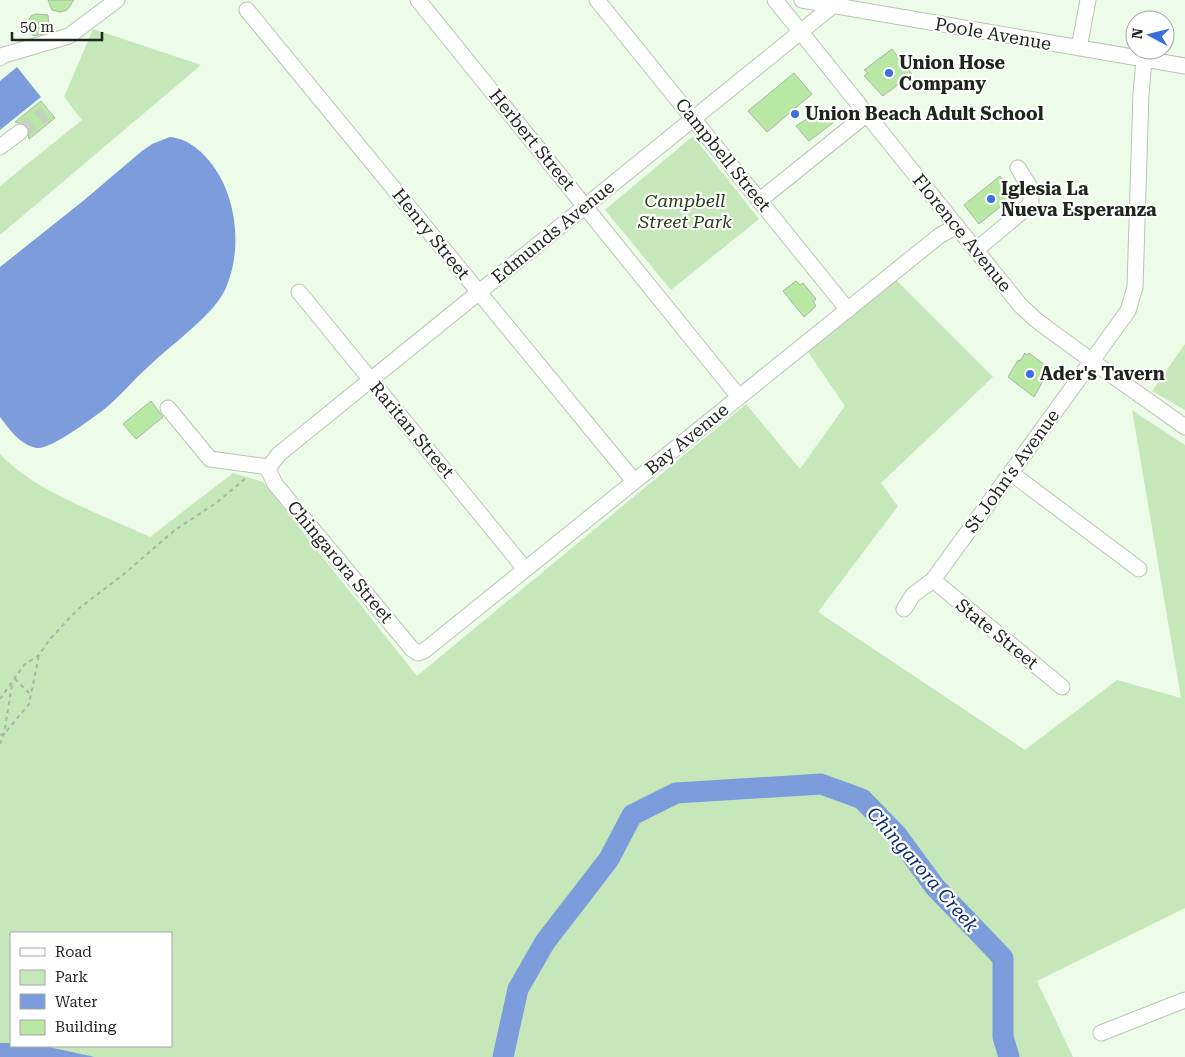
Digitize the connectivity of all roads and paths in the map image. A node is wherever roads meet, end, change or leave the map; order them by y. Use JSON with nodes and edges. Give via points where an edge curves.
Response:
{"nodes":[{"id":1,"x":117,"y":0,"type":"edge"},
{"id":2,"x":418,"y":0,"type":"edge"},
{"id":3,"x":597,"y":0,"type":"edge"},
{"id":4,"x":776,"y":0,"type":"edge"},
{"id":5,"x":802,"y":0,"type":"edge"},
{"id":6,"x":1088,"y":0,"type":"edge"},
{"id":7,"x":837,"y":3,"type":"edge"},
{"id":8,"x":247,"y":10,"type":"dead end"},
{"id":9,"x":801,"y":33,"type":"junction"},
{"id":10,"x":1078,"y":48,"type":"junction"},
{"id":11,"x":1125,"y":56,"type":"edge"},
{"id":12,"x":0,"y":58,"type":"edge"},
{"id":13,"x":1144,"y":60,"type":"edge"},
{"id":14,"x":1150,"y":60,"type":"edge"},
{"id":15,"x":1185,"y":66,"type":"edge"},
{"id":16,"x":867,"y":114,"type":"junction"},
{"id":17,"x":694,"y":119,"type":"junction"},
{"id":18,"x":20,"y":132,"type":"tunnel mouth"},
{"id":19,"x":0,"y":148,"type":"edge"},
{"id":20,"x":1018,"y":168,"type":"dead end"},
{"id":21,"x":760,"y":200,"type":"junction"},
{"id":22,"x":585,"y":206,"type":"junction"},
{"id":23,"x":957,"y":226,"type":"junction"},
{"id":24,"x":976,"y":250,"type":"junction"},
{"id":25,"x":299,"y":292,"type":"dead end"},
{"id":26,"x":480,"y":293,"type":"junction"},
{"id":27,"x":848,"y":310,"type":"junction"},
{"id":28,"x":1092,"y":361,"type":"junction"},
{"id":29,"x":371,"y":380,"type":"junction"},
{"id":30,"x":739,"y":397,"type":"junction"},
{"id":31,"x":168,"y":408,"type":"dead end"},
{"id":32,"x":1185,"y":427,"type":"edge"},
{"id":33,"x":264,"y":466,"type":"junction"},
{"id":34,"x":1011,"y":473,"type":"junction"},
{"id":35,"x":634,"y":481,"type":"junction"},
{"id":36,"x":1139,"y":568,"type":"dead end"},
{"id":37,"x":525,"y":569,"type":"junction"},
{"id":38,"x":933,"y":580,"type":"junction"},
{"id":39,"x":904,"y":609,"type":"dead end"},
{"id":40,"x":418,"y":653,"type":"joint"},
{"id":41,"x":39,"y":655,"type":"junction"},
{"id":42,"x":15,"y":679,"type":"junction"},
{"id":43,"x":12,"y":684,"type":"junction"},
{"id":44,"x":1062,"y":687,"type":"dead end"},
{"id":45,"x":32,"y":695,"type":"junction"},
{"id":46,"x":0,"y":699,"type":"edge"},
{"id":47,"x":4,"y":734,"type":"junction"},
{"id":48,"x":0,"y":735,"type":"edge"},
{"id":49,"x":0,"y":744,"type":"edge"},
{"id":50,"x":1185,"y":1000,"type":"edge"},
{"id":51,"x":1101,"y":1033,"type":"dead end"}],
"edges":[{"from":1,"to":12,"type":"street","via":[[69,36]]},
{"from":2,"to":22,"type":"street","name":"Herbert Street"},
{"from":3,"to":17,"type":"street","name":"Campbell Street"},
{"from":4,"to":9,"type":"street","name":"Florence Avenue"},
{"from":5,"to":7,"type":"street","name":"Poole Avenue"},
{"from":6,"to":10,"type":"street"},
{"from":7,"to":9,"type":"street","name":"Edmunds Avenue"},
{"from":7,"to":10,"type":"street","name":"Poole Avenue"},
{"from":8,"to":26,"type":"street","name":"Henry Street"},
{"from":9,"to":16,"type":"street","name":"Florence Avenue"},
{"from":9,"to":17,"type":"street","name":"Edmunds Avenue"},
{"from":10,"to":11,"type":"street","name":"Poole Avenue"},
{"from":13,"to":28,"type":"street","name":"St John's Avenue","via":[[1136,287],[1128,311]]},
{"from":14,"to":15,"type":"street","name":"Poole Avenue"},
{"from":16,"to":21,"type":"street"},
{"from":16,"to":23,"type":"street","name":"Florence Avenue"},
{"from":17,"to":21,"type":"street","name":"Campbell Street"},
{"from":17,"to":22,"type":"street","name":"Edmunds Avenue"},
{"from":18,"to":19,"type":"street"},
{"from":20,"to":24,"type":"street","via":[[1031,189],[1031,204]]},
{"from":21,"to":27,"type":"street","name":"Campbell Street"},
{"from":22,"to":26,"type":"street","name":"Edmunds Avenue"},
{"from":22,"to":30,"type":"street","name":"Herbert Street"},
{"from":23,"to":24,"type":"street","name":"Florence Avenue"},
{"from":23,"to":27,"type":"street","name":"Bay Avenue","via":[[939,236]]},
{"from":24,"to":28,"type":"street","name":"Florence Avenue","via":[[1020,305]]},
{"from":25,"to":29,"type":"street","name":"Raritan Street"},
{"from":26,"to":29,"type":"street","name":"Edmunds Avenue"},
{"from":26,"to":35,"type":"street","name":"Henry Street"},
{"from":27,"to":30,"type":"street","name":"Bay Avenue"},
{"from":28,"to":32,"type":"street","name":"Florence Avenue"},
{"from":28,"to":34,"type":"street","name":"St John's Avenue"},
{"from":29,"to":33,"type":"street","name":"Edmunds Avenue"},
{"from":29,"to":37,"type":"street","name":"Raritan Street"},
{"from":30,"to":35,"type":"street","name":"Bay Avenue"},
{"from":31,"to":33,"type":"street","via":[[209,458]]},
{"from":33,"to":40,"type":"street","name":"Chingarora Street","via":[[275,484]]},
{"from":33,"to":41,"type":"path","via":[[175,530],[77,610]]},
{"from":34,"to":36,"type":"street"},
{"from":34,"to":38,"type":"street","name":"St John's Avenue"},
{"from":35,"to":37,"type":"street","name":"Bay Avenue"},
{"from":37,"to":40,"type":"street","name":"Bay Avenue","via":[[431,648]]},
{"from":38,"to":39,"type":"street","name":"St John's Avenue","via":[[913,595]]},
{"from":38,"to":44,"type":"street","name":"State Street"},
{"from":41,"to":42,"type":"path","via":[[24,665]]},
{"from":41,"to":45,"type":"path"},
{"from":42,"to":43,"type":"path"},
{"from":42,"to":45,"type":"path"},
{"from":43,"to":46,"type":"path"},
{"from":43,"to":47,"type":"path"},
{"from":45,"to":47,"type":"path","via":[[29,704]]},
{"from":47,"to":48,"type":"path"},
{"from":47,"to":49,"type":"path"},
{"from":50,"to":51,"type":"street"}]}
